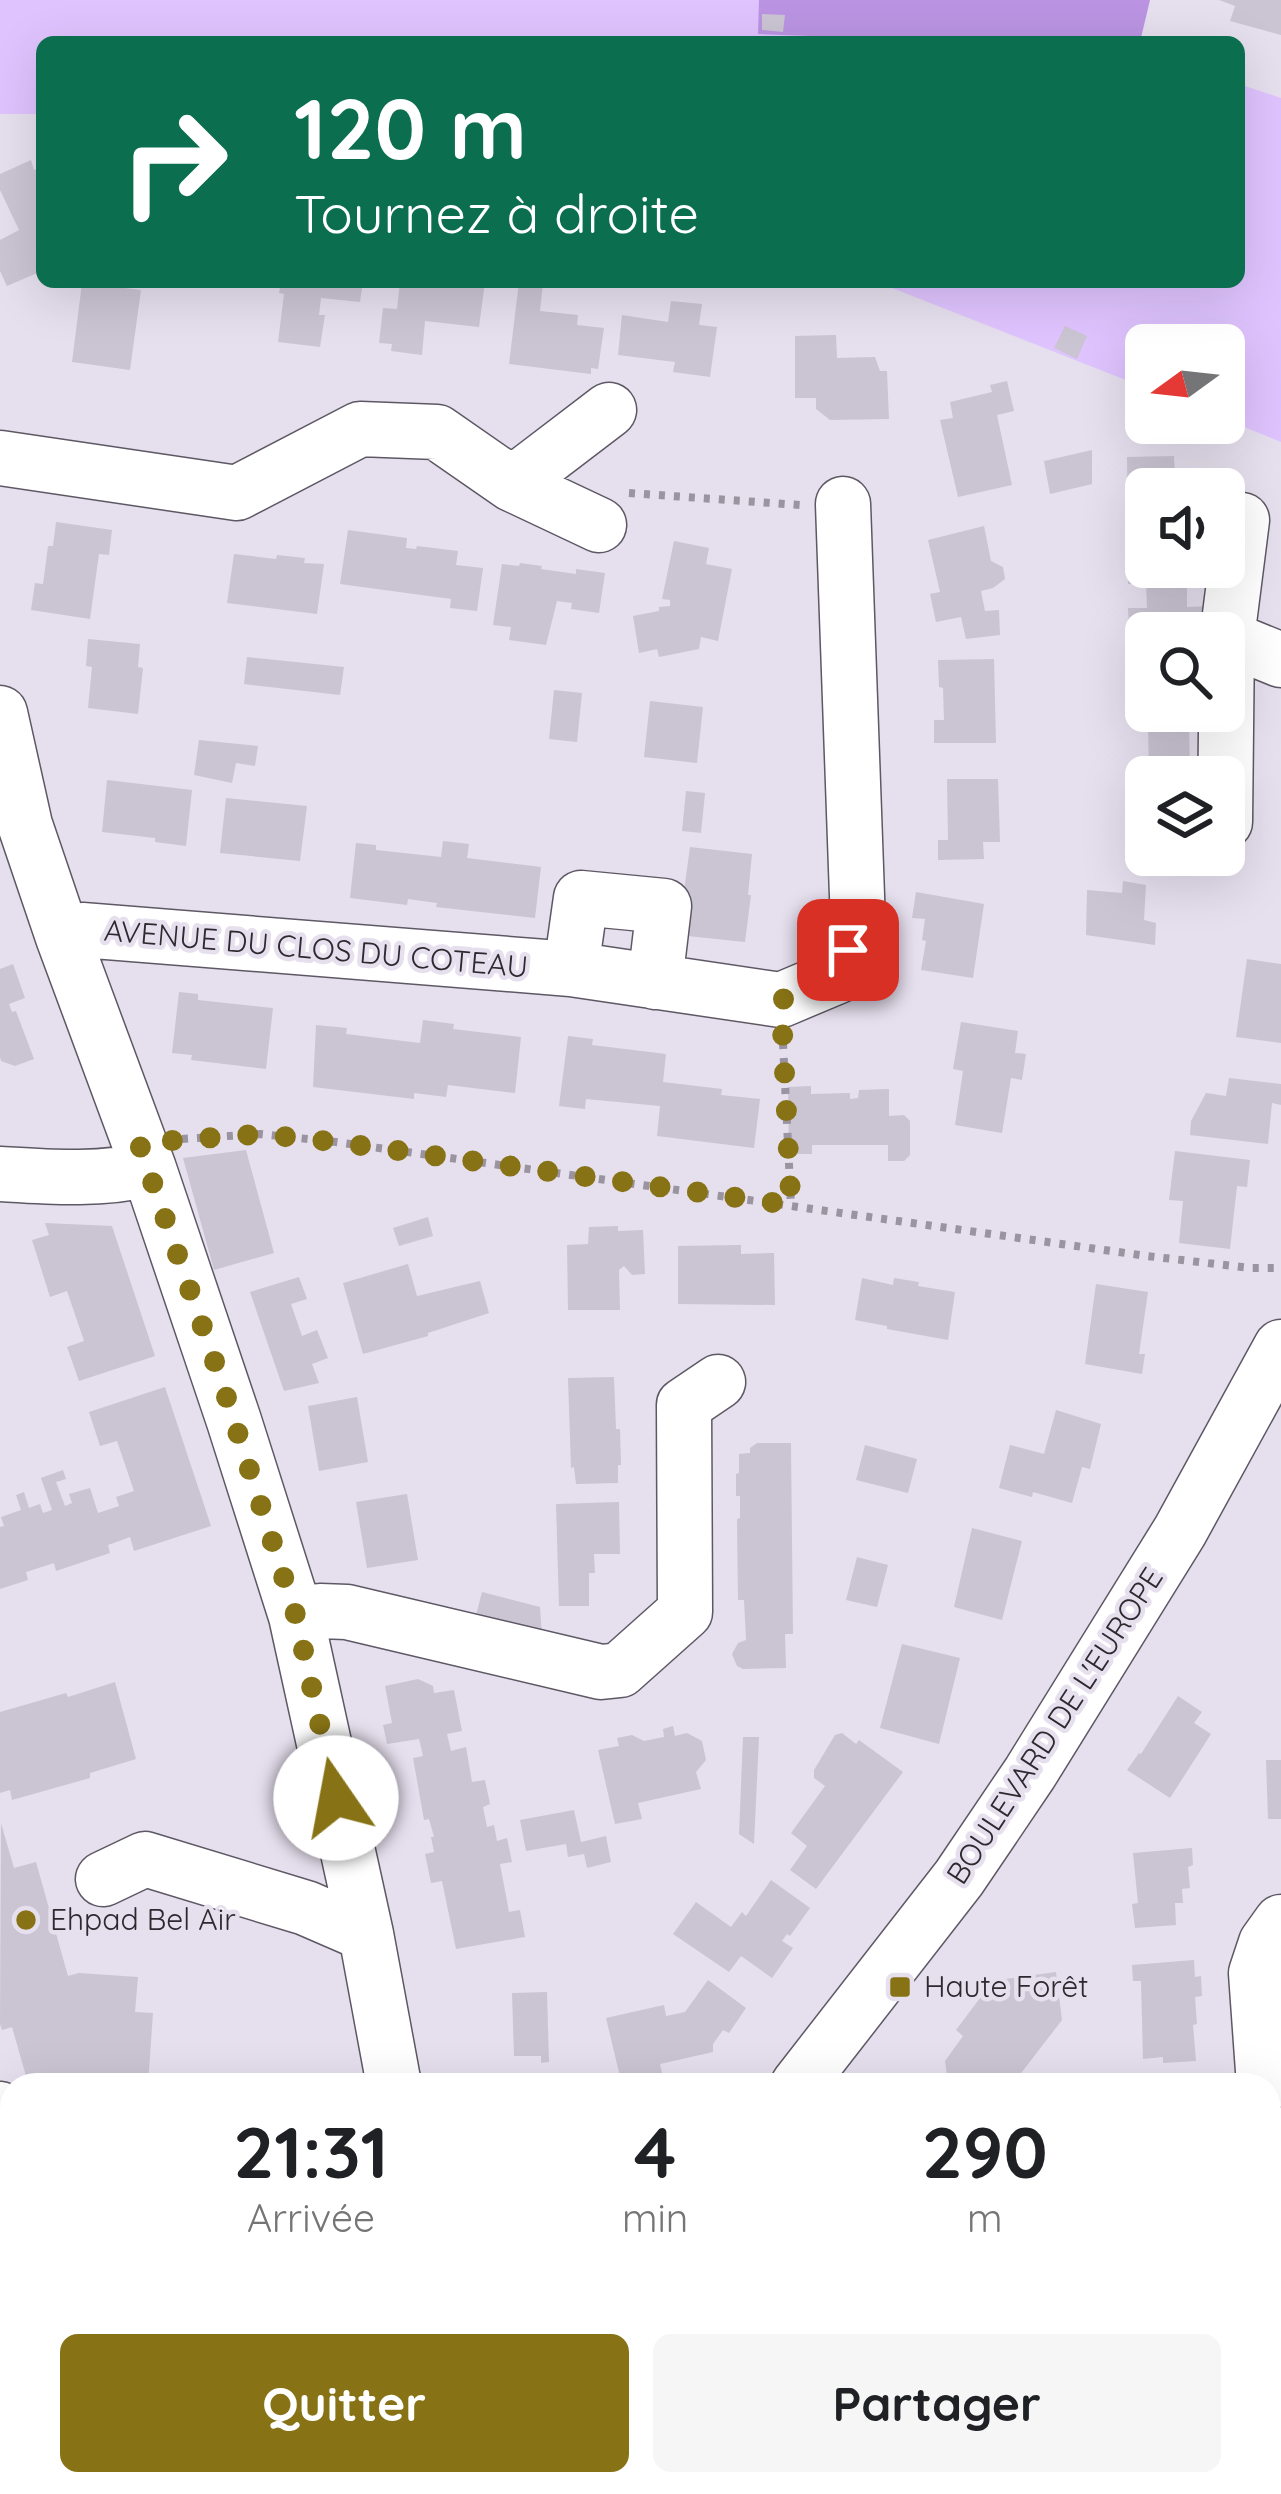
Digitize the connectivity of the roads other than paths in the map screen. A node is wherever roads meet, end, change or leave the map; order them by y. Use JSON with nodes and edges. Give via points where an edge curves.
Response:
{"nodes":[{"id":1,"x":609,"y":410,"type":"dead end"},
{"id":2,"x":0,"y":458,"type":"edge"},
{"id":3,"x":512,"y":484,"type":"junction"},
{"id":4,"x":843,"y":504,"type":"road end"},
{"id":5,"x":603,"y":508,"type":"road end"},
{"id":6,"x":1245,"y":645,"type":"edge"},
{"id":7,"x":1281,"y":660,"type":"edge"},
{"id":8,"x":0,"y":712,"type":"edge"},
{"id":9,"x":63,"y":937,"type":"junction"},
{"id":10,"x":571,"y":969,"type":"junction"},
{"id":11,"x":655,"y":982,"type":"junction"},
{"id":12,"x":144,"y":1156,"type":"junction"},
{"id":13,"x":0,"y":1174,"type":"edge"},
{"id":14,"x":1275,"y":1372,"type":"edge"},
{"id":15,"x":718,"y":1382,"type":"dead end"},
{"id":16,"x":296,"y":1616,"type":"junction"},
{"id":17,"x":103,"y":1879,"type":"dead end"},
{"id":18,"x":1281,"y":1922,"type":"edge"},
{"id":19,"x":366,"y":1934,"type":"junction"},
{"id":20,"x":392,"y":2073,"type":"edge"},
{"id":21,"x":807,"y":2073,"type":"edge"},
{"id":22,"x":1263,"y":2073,"type":"edge"}],
"edges":[{"from":1,"to":3,"type":"street"},
{"from":2,"to":3,"type":"street","via":[[237,493],[360,429],[418,431],[437,433]]},
{"from":3,"to":5,"type":"street"},
{"from":4,"to":11,"type":"street","name":"AVENUE DU CLOS DU COTEAU","via":[[858,924],[838,976],[781,1000]]},
{"from":6,"to":7,"type":"street"},
{"from":8,"to":9,"type":"street","via":[[25,825]]},
{"from":9,"to":10,"type":"street","name":"AVENUE DU CLOS DU COTEAU","via":[[82,930]]},
{"from":9,"to":12,"type":"street"},
{"from":10,"to":11,"type":"street","name":"AVENUE DU CLOS DU COTEAU"},
{"from":10,"to":11,"type":"street","name":"AVENUE DU CLOS DU COTEAU","via":[[580,898],[664,906]]},
{"from":12,"to":13,"type":"street","via":[[123,1175]]},
{"from":12,"to":16,"type":"street"},
{"from":14,"to":21,"type":"street","name":"BOULEVARD DE L'EUROPE","via":[[1030,1774]]},
{"from":15,"to":16,"type":"street","via":[[684,1406],[685,1612],[620,1670],[347,1612]]},
{"from":16,"to":19,"type":"street"},
{"from":17,"to":19,"type":"street","via":[[145,1858]]},
{"from":18,"to":22,"type":"street","via":[[1256,1972]]},
{"from":19,"to":20,"type":"street"}]}
